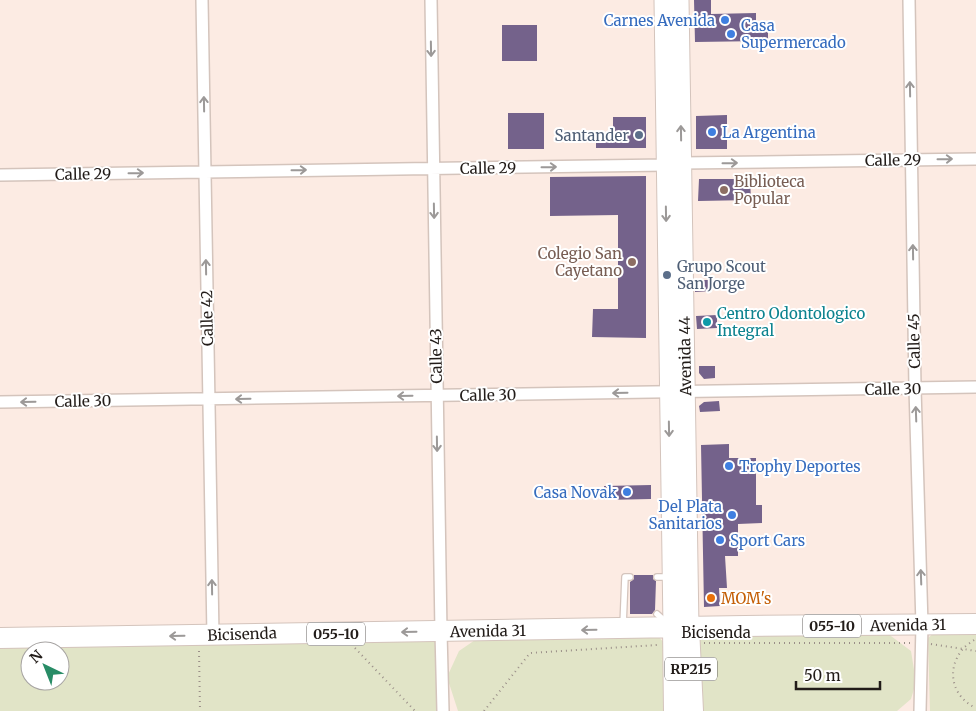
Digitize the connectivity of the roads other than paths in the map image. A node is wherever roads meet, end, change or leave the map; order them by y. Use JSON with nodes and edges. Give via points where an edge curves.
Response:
{"nodes":[{"id":1,"x":202,"y":0,"type":"edge"},
{"id":2,"x":431,"y":0,"type":"edge"},
{"id":3,"x":664,"y":0,"type":"edge"},
{"id":4,"x":679,"y":0,"type":"edge"},
{"id":5,"x":909,"y":0,"type":"edge"},
{"id":6,"x":976,"y":159,"type":"edge"},
{"id":7,"x":911,"y":160,"type":"junction"},
{"id":8,"x":674,"y":164,"type":"junction"},
{"id":9,"x":433,"y":169,"type":"junction"},
{"id":10,"x":205,"y":172,"type":"junction"},
{"id":11,"x":0,"y":175,"type":"edge"},
{"id":12,"x":976,"y":387,"type":"edge"},
{"id":13,"x":915,"y":388,"type":"junction"},
{"id":14,"x":677,"y":392,"type":"junction"},
{"id":15,"x":436,"y":396,"type":"junction"},
{"id":16,"x":208,"y":399,"type":"junction"},
{"id":17,"x":0,"y":402,"type":"edge"},
{"id":18,"x":630,"y":577,"type":"dead end"},
{"id":19,"x":657,"y":614,"type":"dead end"},
{"id":20,"x":976,"y":624,"type":"edge"},
{"id":21,"x":623,"y":629,"type":"junction"},
{"id":22,"x":441,"y":632,"type":"junction"},
{"id":23,"x":922,"y":634,"type":"junction"},
{"id":24,"x":205,"y":636,"type":"junction"},
{"id":25,"x":681,"y":636,"type":"junction"},
{"id":26,"x":0,"y":638,"type":"edge"},
{"id":27,"x":443,"y":711,"type":"edge"},
{"id":28,"x":674,"y":711,"type":"edge"},
{"id":29,"x":693,"y":711,"type":"edge"},
{"id":30,"x":920,"y":711,"type":"edge"}],
"edges":[{"from":10,"to":1,"type":"street","name":"Calle 42","one_way":true},
{"from":2,"to":9,"type":"street","name":"Calle 43","one_way":true},
{"from":3,"to":8,"type":"main road","name":"Avenida 44"},
{"from":8,"to":4,"type":"main road","name":"Avenida 44","one_way":true},
{"from":7,"to":5,"type":"street","name":"Calle 45","one_way":true},
{"from":7,"to":6,"type":"street","name":"Calle 29","one_way":true},
{"from":8,"to":7,"type":"street","name":"Calle 29","one_way":true},
{"from":13,"to":7,"type":"street","name":"Calle 45","one_way":true},
{"from":9,"to":8,"type":"street","name":"Calle 29","one_way":true},
{"from":8,"to":14,"type":"main road","name":"Avenida 44"},
{"from":10,"to":9,"type":"street","name":"Calle 29","one_way":true},
{"from":9,"to":15,"type":"street","name":"Calle 43","one_way":true},
{"from":11,"to":10,"type":"street","name":"Calle 29","one_way":true},
{"from":16,"to":10,"type":"street","name":"Calle 42","one_way":true},
{"from":12,"to":13,"type":"street","name":"Calle 30"},
{"from":13,"to":14,"type":"street","name":"Calle 30"},
{"from":23,"to":13,"type":"street","name":"Calle 45","one_way":true},
{"from":14,"to":15,"type":"street","name":"Calle 30","one_way":true},
{"from":14,"to":25,"type":"main road","name":"Avenida 44"},
{"from":14,"to":25,"type":"main road","name":"Avenida 44","one_way":true,"via":[[665,577]]},
{"from":15,"to":16,"type":"street","name":"Calle 30","one_way":true},
{"from":15,"to":22,"type":"street","name":"Calle 43","one_way":true},
{"from":16,"to":17,"type":"street","name":"Calle 30","one_way":true},
{"from":24,"to":16,"type":"street","name":"Calle 42","one_way":true},
{"from":18,"to":21,"type":"lane","via":[[625,577],[627,605]]},
{"from":19,"to":25,"type":"lane"},
{"from":20,"to":23,"type":"highway","name":"Avenida 31","number":"055-10"},
{"from":21,"to":22,"type":"highway","name":"Avenida 31","number":"055-10","one_way":true},
{"from":21,"to":25,"type":"highway","name":"Avenida 31","number":"055-10"},
{"from":22,"to":24,"type":"highway","name":"Avenida 31","number":"055-10","one_way":true},
{"from":22,"to":27,"type":"street","name":"Calle 43"},
{"from":23,"to":25,"type":"highway","name":"Avenida 31","number":"055-10"},
{"from":23,"to":30,"type":"street","name":"Calle 45"},
{"from":24,"to":26,"type":"highway","name":"Avenida 31","number":"055-10","one_way":true},
{"from":25,"to":28,"type":"highway","name":"Avenida 44","number":"RP215"},
{"from":25,"to":29,"type":"highway","name":"Avenida 44","number":"RP215"}]}
